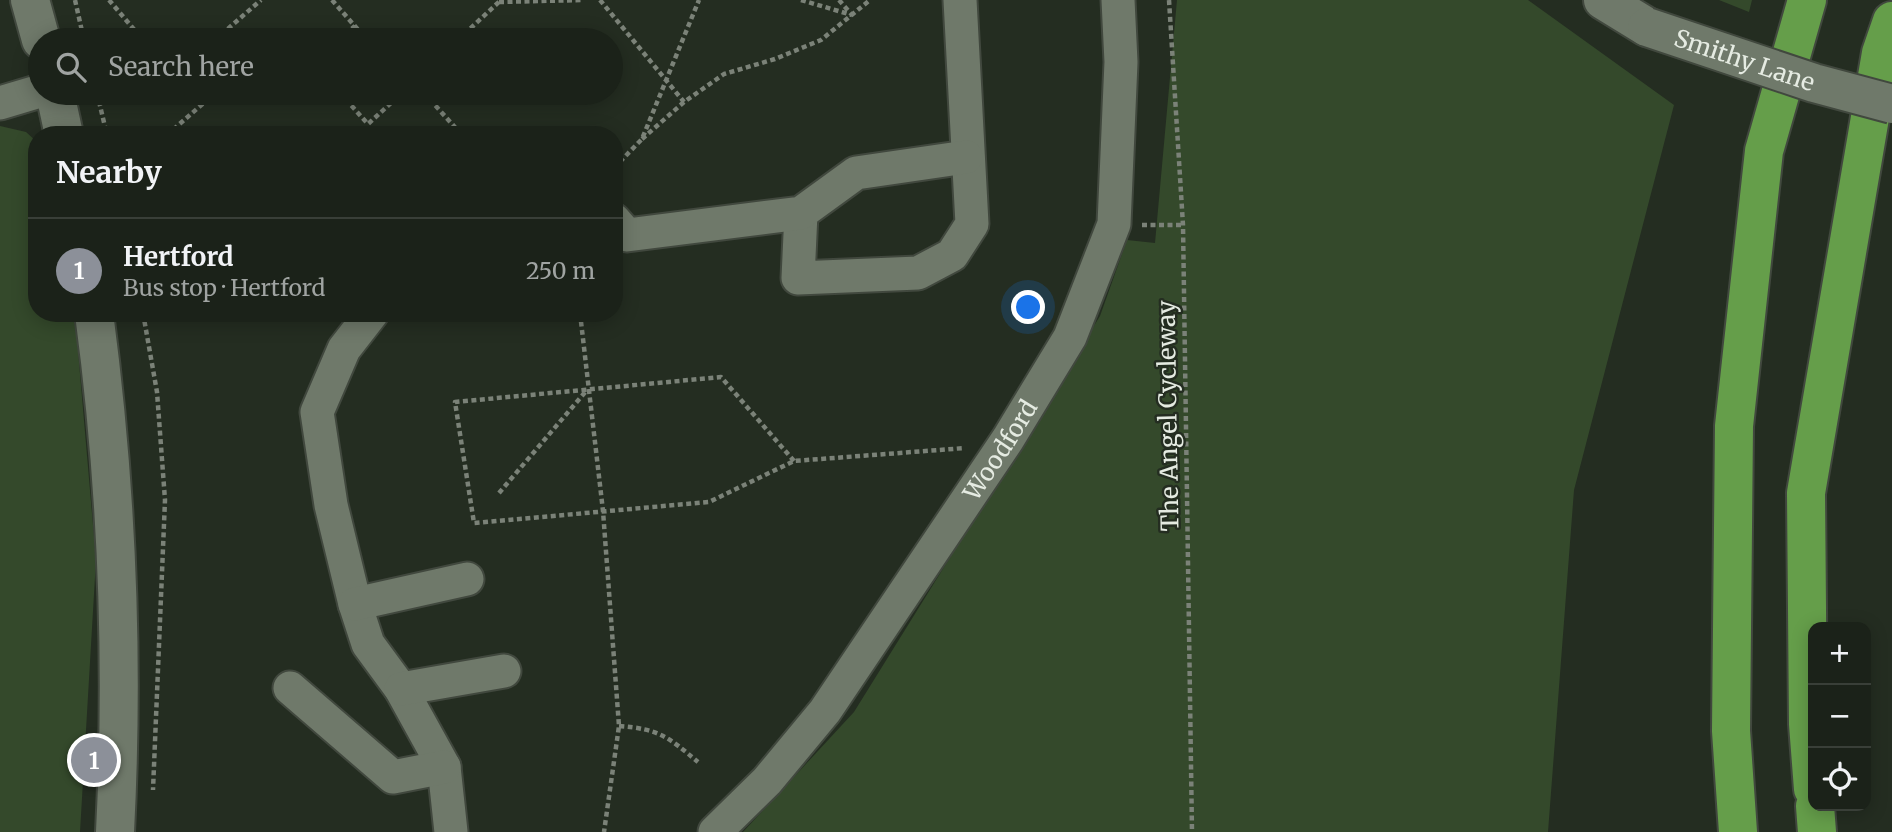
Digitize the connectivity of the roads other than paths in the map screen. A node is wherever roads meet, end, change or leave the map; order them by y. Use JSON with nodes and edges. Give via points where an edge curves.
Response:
{"nodes":[{"id":1,"x":30,"y":0,"type":"edge"},
{"id":2,"x":960,"y":0,"type":"edge"},
{"id":3,"x":1118,"y":0,"type":"edge"},
{"id":4,"x":1603,"y":0,"type":"edge"},
{"id":5,"x":1807,"y":0,"type":"edge"},
{"id":6,"x":1892,"y":21,"type":"edge"},
{"id":7,"x":38,"y":28,"type":"edge"},
{"id":8,"x":28,"y":95,"type":"edge"},
{"id":9,"x":0,"y":103,"type":"edge"},
{"id":10,"x":1892,"y":104,"type":"edge"},
{"id":11,"x":58,"y":105,"type":"edge"},
{"id":12,"x":62,"y":126,"type":"edge"},
{"id":13,"x":966,"y":157,"type":"junction"},
{"id":14,"x":801,"y":213,"type":"junction"},
{"id":15,"x":623,"y":231,"type":"edge"},
{"id":16,"x":95,"y":322,"type":"edge"},
{"id":17,"x":365,"y":322,"type":"edge"},
{"id":18,"x":467,"y":579,"type":"dead end"},
{"id":19,"x":355,"y":604,"type":"junction"},
{"id":20,"x":504,"y":671,"type":"dead end"},
{"id":21,"x":290,"y":688,"type":"dead end"},
{"id":22,"x":401,"y":689,"type":"junction"},
{"id":23,"x":1810,"y":748,"type":"edge"},
{"id":24,"x":444,"y":768,"type":"junction"},
{"id":25,"x":1815,"y":811,"type":"edge"},
{"id":26,"x":115,"y":832,"type":"edge"},
{"id":27,"x":451,"y":832,"type":"edge"},
{"id":28,"x":715,"y":832,"type":"edge"},
{"id":29,"x":1738,"y":832,"type":"edge"},
{"id":30,"x":1817,"y":832,"type":"edge"}],
"edges":[{"from":1,"to":7,"type":"street"},
{"from":2,"to":13,"type":"street"},
{"from":3,"to":28,"type":"street","name":"Woodford","via":[[1121,62],[1114,225],[1070,337],[825,711]]},
{"from":4,"to":10,"type":"street","name":"Smithy Lane","bridge":true,"via":[[1647,27]]},
{"from":5,"to":29,"type":"highway","via":[[1764,151],[1734,426],[1731,731]]},
{"from":6,"to":23,"type":"highway","via":[[1881,53],[1805,493]]},
{"from":8,"to":9,"type":"street"},
{"from":11,"to":12,"type":"street"},
{"from":13,"to":14,"type":"street","via":[[856,173]]},
{"from":13,"to":14,"type":"street","via":[[972,224],[952,255],[918,273],[798,278]]},
{"from":14,"to":15,"type":"street","via":[[626,235]]},
{"from":16,"to":26,"type":"street","via":[[108,421],[121,638]]},
{"from":17,"to":19,"type":"street","via":[[344,349],[317,412],[331,505]]},
{"from":18,"to":19,"type":"street"},
{"from":19,"to":22,"type":"street","via":[[368,644]]},
{"from":20,"to":22,"type":"street"},
{"from":21,"to":24,"type":"street","via":[[393,777]]},
{"from":22,"to":24,"type":"street"},
{"from":24,"to":27,"type":"street"},
{"from":25,"to":30,"type":"highway"}]}
